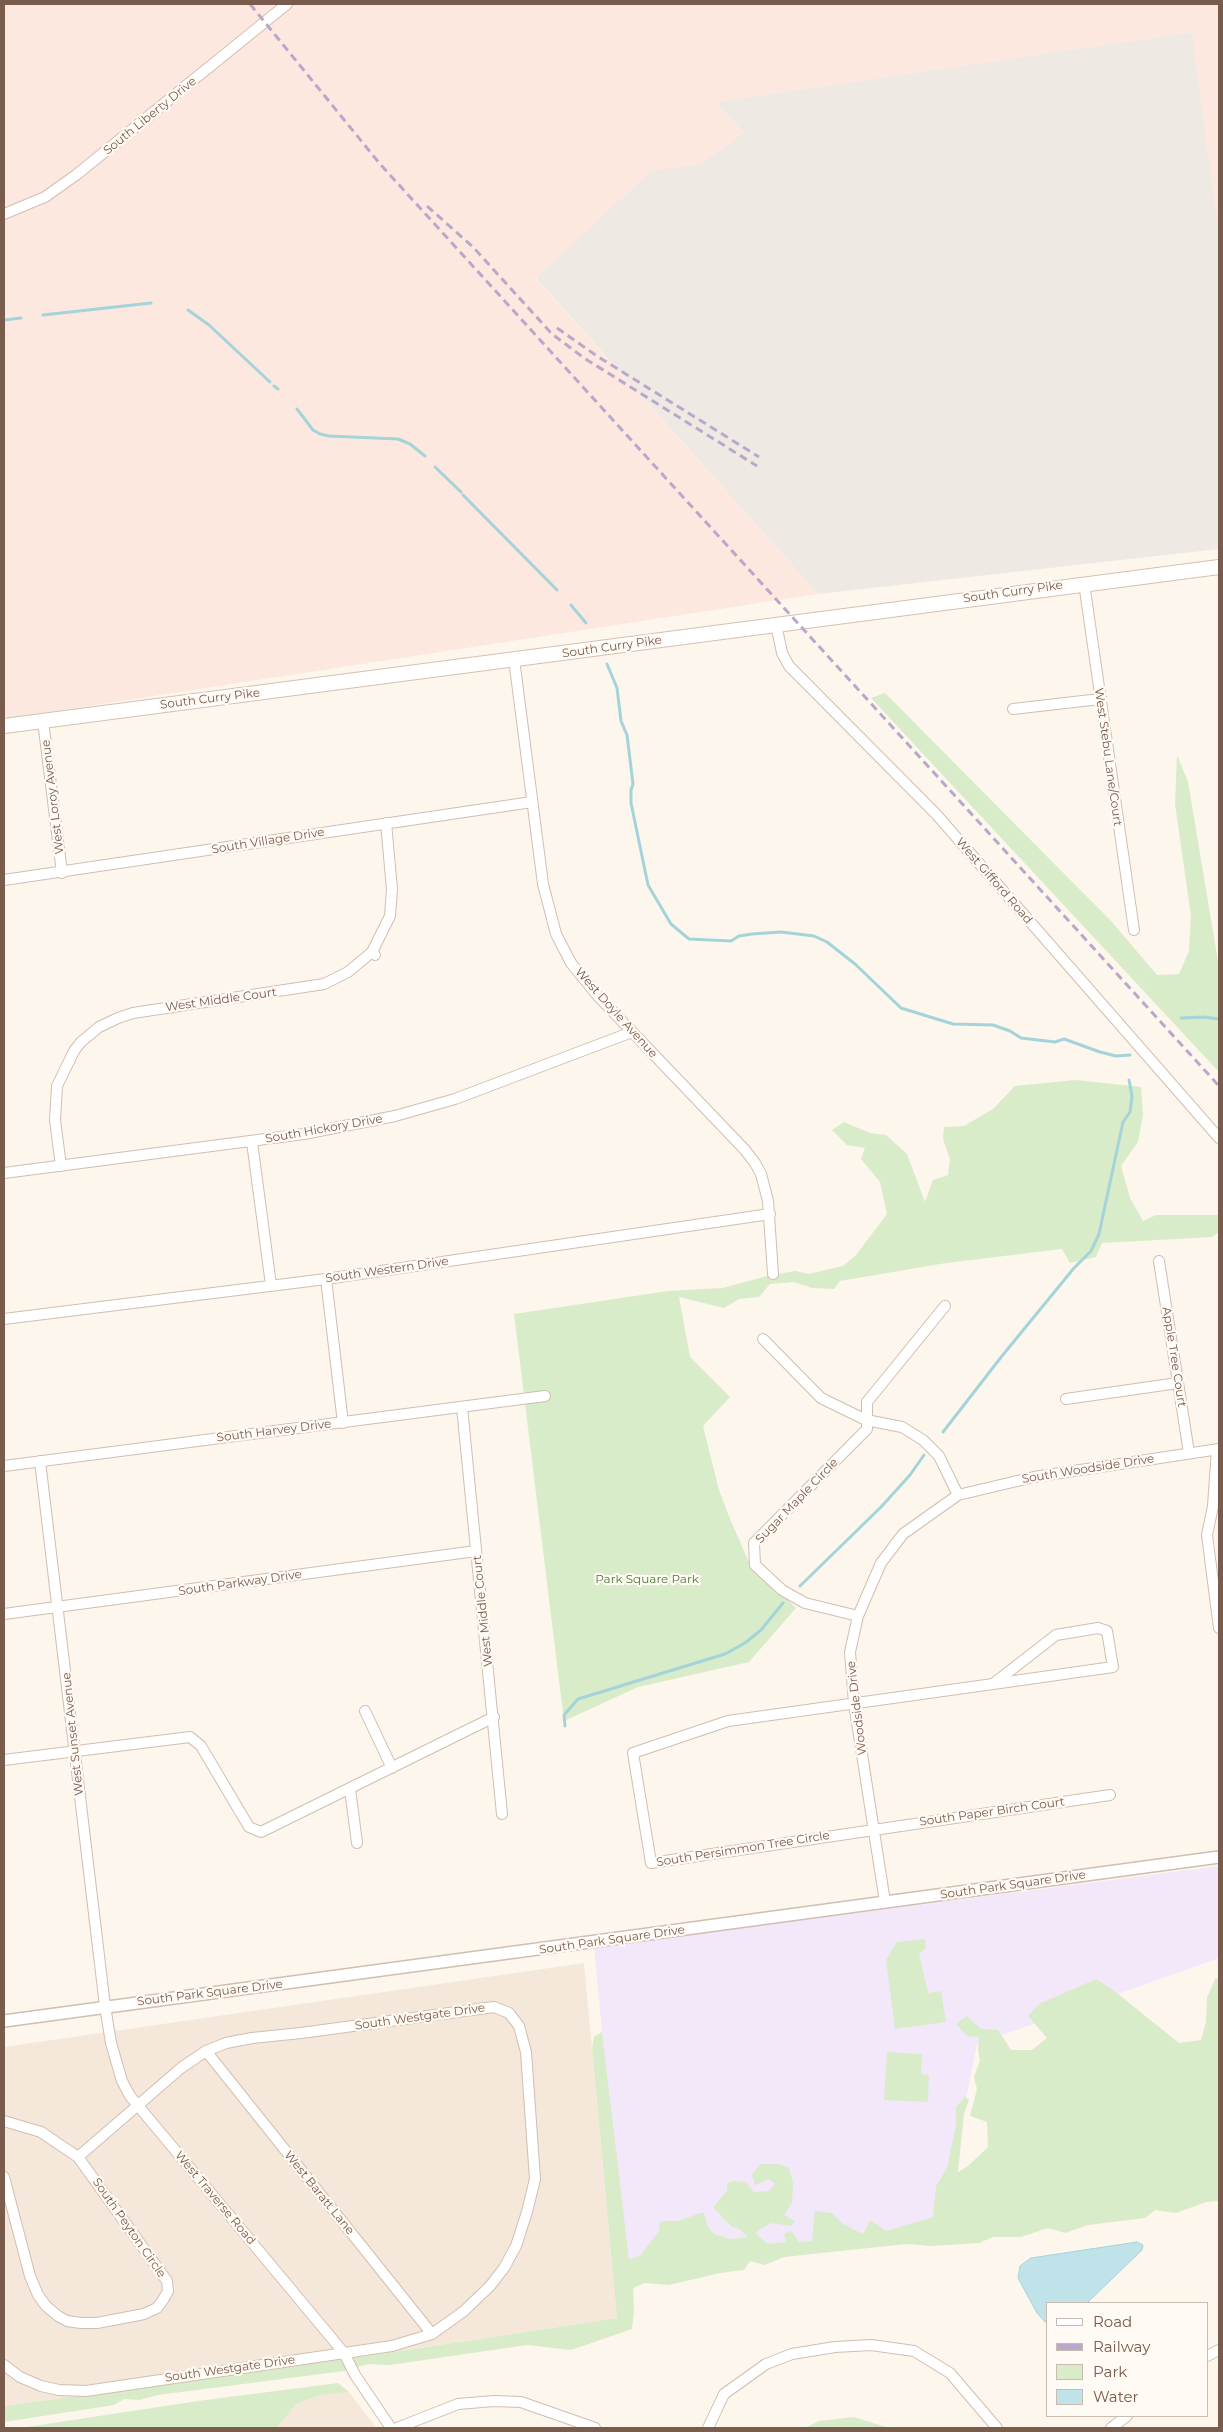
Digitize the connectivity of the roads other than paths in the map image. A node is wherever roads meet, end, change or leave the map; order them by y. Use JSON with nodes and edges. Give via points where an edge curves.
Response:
{"nodes":[{"id":1,"x":287,"y":4,"type":"edge"},
{"id":2,"x":4,"y":214,"type":"edge"},
{"id":3,"x":1219,"y":567,"type":"edge"},
{"id":4,"x":1084,"y":583,"type":"junction"},
{"id":5,"x":776,"y":624,"type":"junction"},
{"id":6,"x":514,"y":659,"type":"junction"},
{"id":7,"x":1100,"y":699,"type":"junction"},
{"id":8,"x":1013,"y":709,"type":"dead end"},
{"id":9,"x":44,"y":721,"type":"junction"},
{"id":10,"x":4,"y":726,"type":"edge"},
{"id":11,"x":532,"y":802,"type":"junction"},
{"id":12,"x":386,"y":823,"type":"junction"},
{"id":13,"x":62,"y":873,"type":"junction"},
{"id":14,"x":4,"y":880,"type":"edge"},
{"id":15,"x":1134,"y":930,"type":"dead end"},
{"id":16,"x":632,"y":1032,"type":"junction"},
{"id":17,"x":1219,"y":1138,"type":"edge"},
{"id":18,"x":252,"y":1142,"type":"junction"},
{"id":19,"x":61,"y":1166,"type":"junction"},
{"id":20,"x":4,"y":1174,"type":"edge"},
{"id":21,"x":770,"y":1214,"type":"junction"},
{"id":22,"x":1159,"y":1261,"type":"dead end"},
{"id":23,"x":774,"y":1274,"type":"dead end"},
{"id":24,"x":326,"y":1279,"type":"junction"},
{"id":25,"x":272,"y":1286,"type":"junction"},
{"id":26,"x":945,"y":1306,"type":"dead end"},
{"id":27,"x":4,"y":1319,"type":"edge"},
{"id":28,"x":763,"y":1339,"type":"dead end"},
{"id":29,"x":1178,"y":1383,"type":"junction"},
{"id":30,"x":545,"y":1396,"type":"dead end"},
{"id":31,"x":1066,"y":1399,"type":"dead end"},
{"id":32,"x":462,"y":1407,"type":"junction"},
{"id":33,"x":866,"y":1420,"type":"junction"},
{"id":34,"x":343,"y":1423,"type":"junction"},
{"id":35,"x":1218,"y":1449,"type":"edge"},
{"id":36,"x":1189,"y":1453,"type":"junction"},
{"id":37,"x":40,"y":1462,"type":"junction"},
{"id":38,"x":4,"y":1466,"type":"edge"},
{"id":39,"x":958,"y":1494,"type":"junction"},
{"id":40,"x":476,"y":1552,"type":"junction"},
{"id":41,"x":59,"y":1607,"type":"junction"},
{"id":42,"x":4,"y":1614,"type":"edge"},
{"id":43,"x":858,"y":1616,"type":"junction"},
{"id":44,"x":1219,"y":1628,"type":"edge"},
{"id":45,"x":993,"y":1684,"type":"junction"},
{"id":46,"x":854,"y":1703,"type":"junction"},
{"id":47,"x":365,"y":1711,"type":"dead end"},
{"id":48,"x":494,"y":1717,"type":"junction"},
{"id":49,"x":74,"y":1751,"type":"junction"},
{"id":50,"x":4,"y":1760,"type":"edge"},
{"id":51,"x":392,"y":1768,"type":"junction"},
{"id":52,"x":350,"y":1789,"type":"junction"},
{"id":53,"x":1110,"y":1795,"type":"dead end"},
{"id":54,"x":502,"y":1814,"type":"dead end"},
{"id":55,"x":874,"y":1829,"type":"junction"},
{"id":56,"x":357,"y":1843,"type":"dead end"},
{"id":57,"x":1219,"y":1858,"type":"edge"},
{"id":58,"x":885,"y":1902,"type":"junction"},
{"id":59,"x":105,"y":2006,"type":"junction"},
{"id":60,"x":4,"y":2021,"type":"edge"},
{"id":61,"x":206,"y":2051,"type":"junction"},
{"id":62,"x":138,"y":2105,"type":"junction"},
{"id":63,"x":4,"y":2121,"type":"edge"},
{"id":64,"x":78,"y":2157,"type":"junction"},
{"id":65,"x":4,"y":2176,"type":"edge"},
{"id":66,"x":432,"y":2334,"type":"junction"},
{"id":67,"x":344,"y":2353,"type":"junction"},
{"id":68,"x":4,"y":2365,"type":"edge"},
{"id":69,"x":1126,"y":2417,"type":"edge"},
{"id":70,"x":391,"y":2428,"type":"edge"},
{"id":71,"x":397,"y":2428,"type":"edge"},
{"id":72,"x":595,"y":2428,"type":"edge"},
{"id":73,"x":708,"y":2428,"type":"edge"},
{"id":74,"x":997,"y":2428,"type":"edge"},
{"id":75,"x":1112,"y":2428,"type":"edge"}],
"edges":[{"from":1,"to":2,"type":"street","name":"South Liberty Drive","via":[[76,175],[45,197]]},
{"from":3,"to":4,"type":"main road","name":"South Curry Pike"},
{"from":4,"to":5,"type":"main road","name":"South Curry Pike"},
{"from":4,"to":7,"type":"street","name":"West Stebu Lane/Court"},
{"from":5,"to":6,"type":"main road","name":"South Curry Pike"},
{"from":5,"to":17,"type":"street","name":"West Gifford Road","via":[[782,653],[789,666],[936,814]]},
{"from":6,"to":9,"type":"main road","name":"South Curry Pike"},
{"from":6,"to":11,"type":"street","name":"West Doyle Avenue"},
{"from":7,"to":8,"type":"street"},
{"from":7,"to":15,"type":"street","name":"West Stebu Lane/Court"},
{"from":9,"to":10,"type":"main road","name":"South Curry Pike"},
{"from":9,"to":13,"type":"street","name":"West Loroy Avenue"},
{"from":11,"to":12,"type":"street","name":"South Village Drive"},
{"from":11,"to":16,"type":"street","name":"West Doyle Avenue","via":[[547,904],[556,934],[571,963]]},
{"from":12,"to":13,"type":"street","name":"South Village Drive"},
{"from":12,"to":19,"type":"street","name":"West Middle Court","via":[[392,889],[390,916],[373,954],[348,972],[320,985],[133,1013],[90,1034],[72,1050],[55,1096]]},
{"from":13,"to":14,"type":"street","name":"South Village Drive"},
{"from":16,"to":18,"type":"street","name":"South Hickory Drive","via":[[419,1110],[339,1128]]},
{"from":16,"to":21,"type":"street","name":"West Doyle Avenue","via":[[745,1150],[761,1174]]},
{"from":18,"to":19,"type":"street","name":"South Hickory Drive"},
{"from":18,"to":25,"type":"street"},
{"from":19,"to":20,"type":"street","name":"South Hickory Drive"},
{"from":21,"to":23,"type":"street","name":"West Doyle Avenue"},
{"from":21,"to":24,"type":"street","name":"South Western Drive"},
{"from":22,"to":29,"type":"street","name":"Apple Tree Court"},
{"from":24,"to":25,"type":"street","name":"South Western Drive"},
{"from":24,"to":34,"type":"street"},
{"from":25,"to":27,"type":"street","name":"South Western Drive"},
{"from":26,"to":33,"type":"street","via":[[868,1402]]},
{"from":28,"to":33,"type":"street","via":[[821,1398]]},
{"from":29,"to":31,"type":"street"},
{"from":29,"to":36,"type":"street","name":"Apple Tree Court"},
{"from":30,"to":32,"type":"street","name":"South Harvey Drive"},
{"from":32,"to":34,"type":"street","name":"South Harvey Drive"},
{"from":32,"to":40,"type":"street","name":"West Middle Court"},
{"from":33,"to":39,"type":"street","via":[[902,1427],[923,1440],[939,1456]]},
{"from":33,"to":43,"type":"street","name":"Sugar Maple Circle","via":[[867,1429],[754,1543],[755,1565],[782,1590],[805,1603]]},
{"from":34,"to":37,"type":"street","name":"South Harvey Drive"},
{"from":35,"to":36,"type":"street","name":"South Woodside Drive"},
{"from":35,"to":44,"type":"street","via":[[1207,1535]]},
{"from":36,"to":39,"type":"street","name":"South Woodside Drive","via":[[1034,1477]]},
{"from":37,"to":38,"type":"street","name":"South Harvey Drive"},
{"from":37,"to":41,"type":"street","name":"West Sunset Avenue"},
{"from":39,"to":43,"type":"street","name":"Woodside Drive","via":[[903,1534],[881,1563]]},
{"from":40,"to":41,"type":"street","name":"South Parkway Drive"},
{"from":40,"to":48,"type":"street","name":"West Middle Court"},
{"from":41,"to":42,"type":"street","name":"South Parkway Drive"},
{"from":41,"to":49,"type":"street","name":"West Sunset Avenue"},
{"from":43,"to":46,"type":"street","name":"Woodside Drive","via":[[850,1652]]},
{"from":45,"to":45,"type":"street","via":[[1056,1635],[1098,1628],[1108,1631],[1113,1667]]},
{"from":45,"to":46,"type":"street"},
{"from":46,"to":55,"type":"street","name":"Woodside Drive"},
{"from":46,"to":55,"type":"street","name":"South Persimmon Tree Circle","via":[[728,1721],[633,1753],[636,1772],[651,1863]]},
{"from":47,"to":51,"type":"street"},
{"from":48,"to":51,"type":"street"},
{"from":48,"to":54,"type":"street","name":"West Middle Court"},
{"from":49,"to":50,"type":"street"},
{"from":49,"to":52,"type":"street","via":[[184,1736],[194,1738],[250,1827],[257,1832],[266,1831]]},
{"from":49,"to":59,"type":"street","name":"West Sunset Avenue"},
{"from":51,"to":52,"type":"street"},
{"from":52,"to":56,"type":"street"},
{"from":53,"to":55,"type":"street","name":"South Paper Birch Court"},
{"from":55,"to":58,"type":"street","name":"Woodside Drive"},
{"from":57,"to":58,"type":"street","name":"South Park Square Drive"},
{"from":58,"to":59,"type":"street","name":"South Park Square Drive"},
{"from":59,"to":60,"type":"street","name":"South Park Square Drive"},
{"from":59,"to":62,"type":"street","name":"West Traverse Road","via":[[122,2081]]},
{"from":61,"to":62,"type":"street","name":"South Westgate Drive"},
{"from":61,"to":66,"type":"street","name":"West Baratt Lane"},
{"from":61,"to":66,"type":"street","name":"South Westgate Drive","via":[[252,2038],[480,2008],[494,2007],[509,2013],[519,2026],[526,2052],[535,2179],[528,2212],[516,2246],[490,2286],[464,2312]]},
{"from":62,"to":64,"type":"street","name":"South Westgate Drive"},
{"from":62,"to":67,"type":"street","name":"West Traverse Road"},
{"from":63,"to":64,"type":"street","name":"South Peyton Circle","via":[[41,2132]]},
{"from":64,"to":65,"type":"street","name":"South Peyton Circle","via":[[167,2281],[168,2291],[157,2308],[144,2314],[82,2323],[67,2321],[46,2306],[30,2276]]},
{"from":66,"to":67,"type":"street","name":"South Westgate Drive","via":[[392,2346]]},
{"from":67,"to":68,"type":"street","name":"South Westgate Drive","via":[[86,2391],[41,2386],[20,2377]]},
{"from":67,"to":70,"type":"street","name":"West Traverse Road"},
{"from":69,"to":75,"type":"street"},
{"from":71,"to":72,"type":"street","via":[[458,2404],[494,2402],[521,2402]]},
{"from":73,"to":74,"type":"street","via":[[724,2394],[766,2364],[792,2354],[871,2345],[914,2350],[950,2372]]}]}
